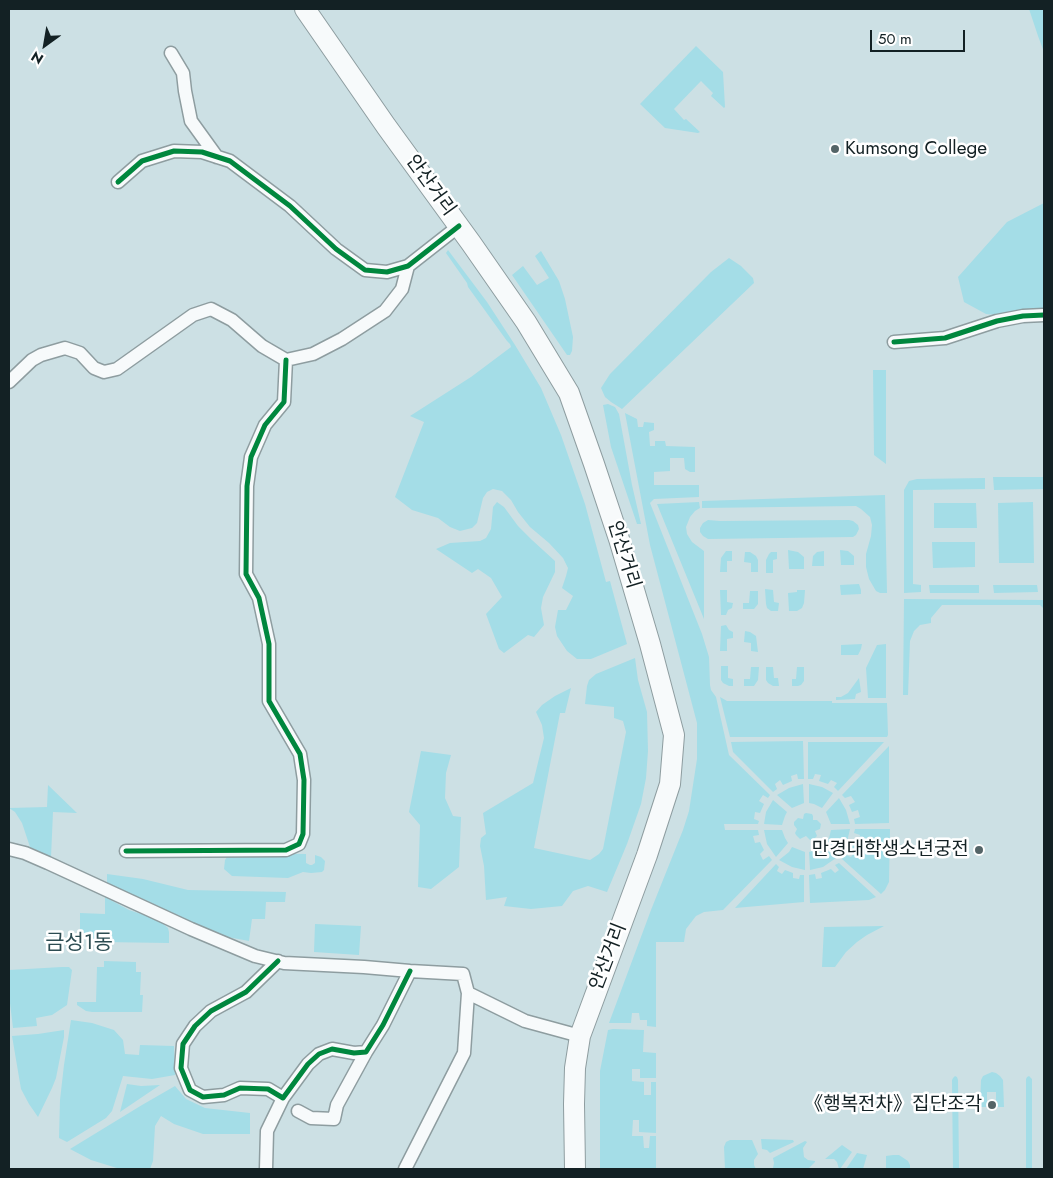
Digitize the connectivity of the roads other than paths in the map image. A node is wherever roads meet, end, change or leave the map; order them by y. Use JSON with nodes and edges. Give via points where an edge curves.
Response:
{"nodes":[{"id":1,"x":305,"y":9,"type":"edge"},
{"id":2,"x":171,"y":53,"type":"dead end"},
{"id":3,"x":217,"y":157,"type":"junction"},
{"id":4,"x":118,"y":182,"type":"dead end"},
{"id":5,"x":459,"y":226,"type":"junction"},
{"id":6,"x":408,"y":266,"type":"junction"},
{"id":7,"x":1044,"y":315,"type":"edge"},
{"id":8,"x":894,"y":342,"type":"dead end"},
{"id":9,"x":286,"y":360,"type":"junction"},
{"id":10,"x":9,"y":382,"type":"edge"},
{"id":11,"x":9,"y":848,"type":"edge"},
{"id":12,"x":126,"y":851,"type":"dead end"},
{"id":13,"x":278,"y":961,"type":"junction"},
{"id":14,"x":410,"y":971,"type":"junction"},
{"id":15,"x":468,"y":993,"type":"junction"},
{"id":16,"x":580,"y":1036,"type":"junction"},
{"id":17,"x":366,"y":1052,"type":"junction"},
{"id":18,"x":284,"y":1098,"type":"junction"},
{"id":19,"x":298,"y":1111,"type":"dead end"},
{"id":20,"x":266,"y":1169,"type":"edge"},
{"id":21,"x":405,"y":1169,"type":"edge"},
{"id":22,"x":575,"y":1169,"type":"edge"}],
"edges":[{"from":1,"to":5,"type":"main road","name":"안산거리"},
{"from":2,"to":3,"type":"street","via":[[183,73],[192,121]]},
{"from":3,"to":4,"type":"street","via":[[202,152],[174,151],[142,161]]},
{"from":3,"to":6,"type":"street","via":[[230,161],[290,206],[336,249],[365,270],[387,272]]},
{"from":5,"to":6,"type":"street"},
{"from":5,"to":16,"type":"main road","name":"안산거리","via":[[526,322],[569,393],[619,539],[674,735],[670,784]]},
{"from":6,"to":9,"type":"street","via":[[402,289],[385,311],[313,354]]},
{"from":7,"to":8,"type":"street","via":[[997,321],[946,338]]},
{"from":9,"to":10,"type":"street","via":[[262,346],[232,320],[211,309],[193,315],[117,369],[104,372],[94,368],[80,352],[65,348],[32,360]]},
{"from":9,"to":12,"type":"street","via":[[284,402],[265,425],[251,458],[247,486],[246,574],[258,598],[269,644],[269,701],[300,754],[304,780],[303,834],[299,844],[286,850]]},
{"from":11,"to":13,"type":"street","via":[[255,956]]},
{"from":13,"to":14,"type":"street"},
{"from":13,"to":18,"type":"street","via":[[246,992],[211,1011],[195,1026],[183,1044],[181,1068],[190,1090],[203,1097],[224,1095],[240,1088],[268,1089]]},
{"from":14,"to":15,"type":"street","via":[[463,974]]},
{"from":14,"to":17,"type":"street"},
{"from":15,"to":16,"type":"street","via":[[526,1021]]},
{"from":15,"to":21,"type":"street","via":[[464,1053]]},
{"from":16,"to":22,"type":"main road","name":"안산거리","via":[[575,1068]]},
{"from":17,"to":18,"type":"street","via":[[332,1050],[319,1054]]},
{"from":17,"to":19,"type":"street","via":[[337,1105],[334,1119],[311,1118]]},
{"from":18,"to":20,"type":"street","via":[[267,1131]]}]}
